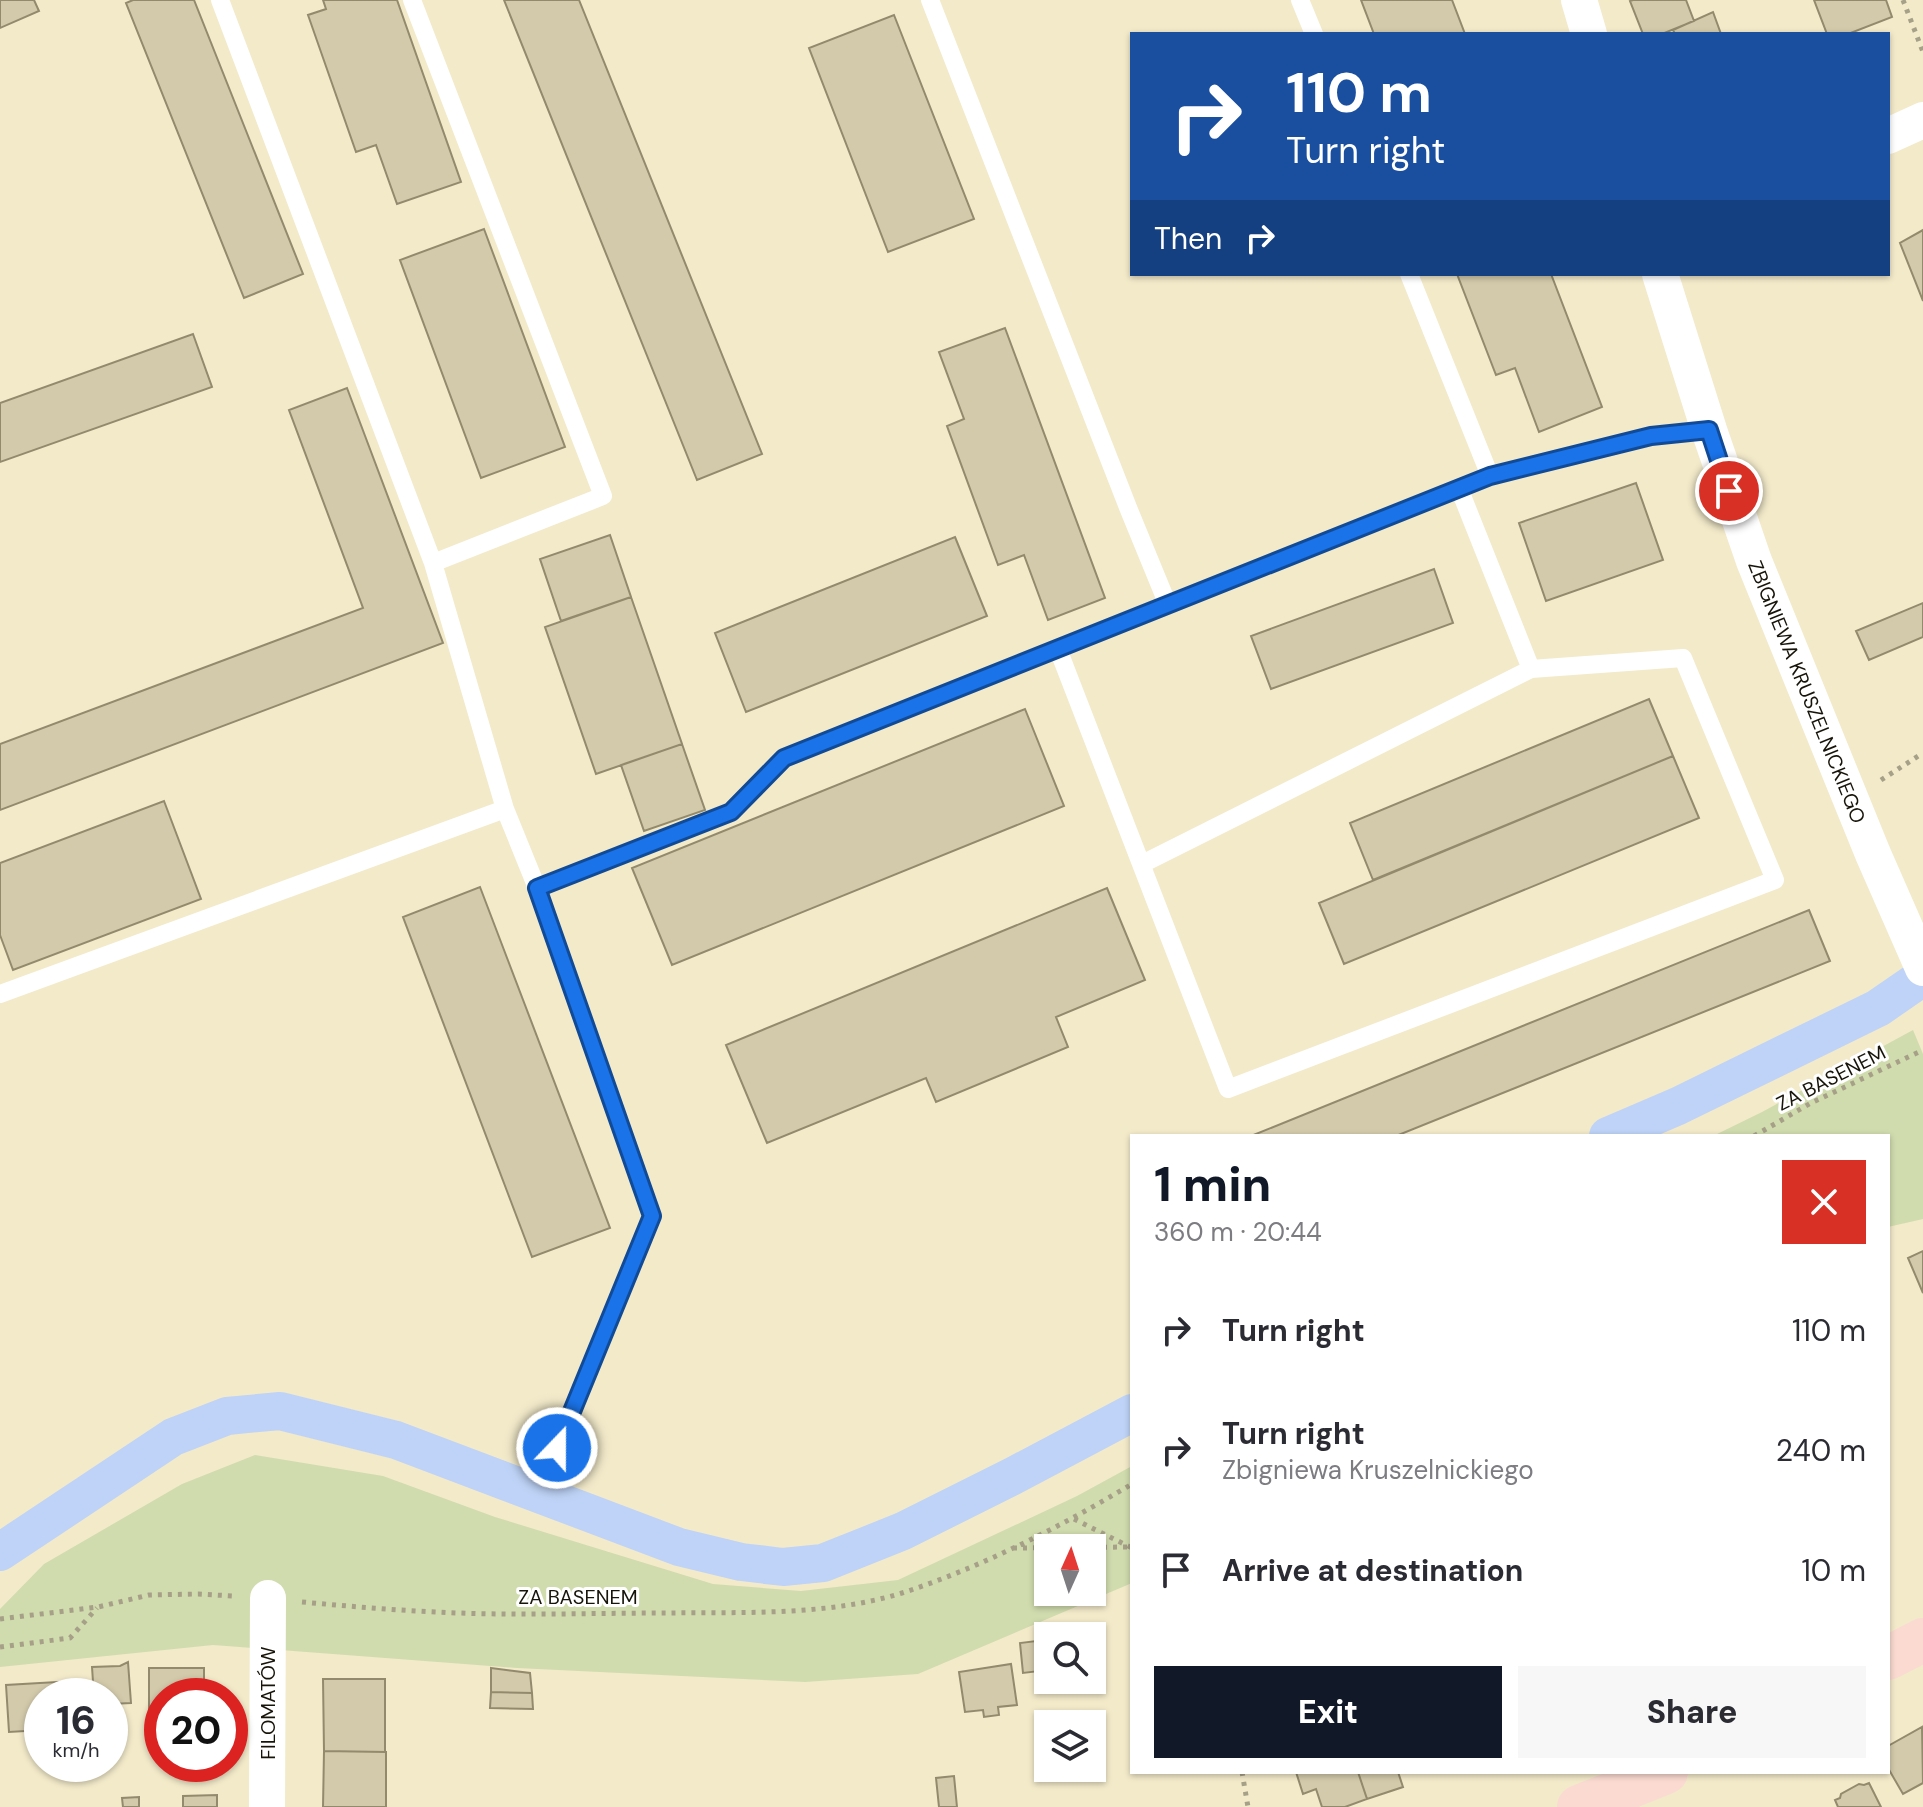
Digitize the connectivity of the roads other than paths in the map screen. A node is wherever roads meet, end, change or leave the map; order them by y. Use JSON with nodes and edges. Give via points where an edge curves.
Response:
{"nodes":[{"id":1,"x":220,"y":0,"type":"edge"},
{"id":2,"x":412,"y":0,"type":"edge"},
{"id":3,"x":930,"y":0,"type":"edge"},
{"id":4,"x":1300,"y":0,"type":"edge"},
{"id":5,"x":1579,"y":0,"type":"edge"},
{"id":6,"x":1313,"y":32,"type":"edge"},
{"id":7,"x":1588,"y":32,"type":"edge"},
{"id":8,"x":1923,"y":120,"type":"edge"},
{"id":9,"x":1890,"y":135,"type":"edge"},
{"id":10,"x":1410,"y":276,"type":"edge"},
{"id":11,"x":1661,"y":276,"type":"edge"},
{"id":12,"x":1709,"y":430,"type":"junction"},
{"id":13,"x":1490,"y":476,"type":"junction"},
{"id":14,"x":1459,"y":488,"type":"junction"},
{"id":15,"x":433,"y":563,"type":"junction"},
{"id":16,"x":1168,"y":605,"type":"junction"},
{"id":17,"x":1058,"y":649,"type":"junction"},
{"id":18,"x":1531,"y":669,"type":"junction"},
{"id":19,"x":505,"y":809,"type":"junction"},
{"id":20,"x":1142,"y":864,"type":"junction"},
{"id":21,"x":537,"y":888,"type":"junction"},
{"id":22,"x":1916,"y":952,"type":"edge"},
{"id":23,"x":0,"y":994,"type":"edge"},
{"id":24,"x":546,"y":1478,"type":"dead end"},
{"id":25,"x":268,"y":1598,"type":"road end"},
{"id":26,"x":1923,"y":1640,"type":"edge"},
{"id":27,"x":1890,"y":1657,"type":"edge"},
{"id":28,"x":1661,"y":1774,"type":"edge"},
{"id":29,"x":267,"y":1807,"type":"edge"},
{"id":30,"x":1579,"y":1807,"type":"edge"}],
"edges":[{"from":1,"to":15,"type":"lane"},
{"from":2,"to":15,"type":"lane","via":[[603,496]]},
{"from":3,"to":16,"type":"lane"},
{"from":4,"to":6,"type":"lane"},
{"from":5,"to":7,"type":"street"},
{"from":8,"to":9,"type":"street"},
{"from":10,"to":13,"type":"lane"},
{"from":11,"to":12,"type":"street","name":"ZBIGNIEWA KRUSZELNICKIEGO"},
{"from":12,"to":13,"type":"lane","via":[[1651,436]]},
{"from":12,"to":22,"type":"street","name":"ZBIGNIEWA KRUSZELNICKIEGO","via":[[1754,561]]},
{"from":13,"to":14,"type":"lane"},
{"from":14,"to":16,"type":"lane"},
{"from":14,"to":18,"type":"lane"},
{"from":15,"to":19,"type":"lane"},
{"from":16,"to":17,"type":"lane"},
{"from":17,"to":20,"type":"lane"},
{"from":17,"to":21,"type":"lane","via":[[784,758],[731,812]]},
{"from":18,"to":20,"type":"lane"},
{"from":18,"to":20,"type":"lane","via":[[1683,658],[1775,880],[1228,1089]]},
{"from":19,"to":21,"type":"lane"},
{"from":19,"to":23,"type":"lane"},
{"from":21,"to":24,"type":"lane","via":[[652,1216]]},
{"from":25,"to":29,"type":"street","name":"FILOMATÓW"},
{"from":26,"to":27,"type":"main road"},
{"from":28,"to":30,"type":"main road"}]}
